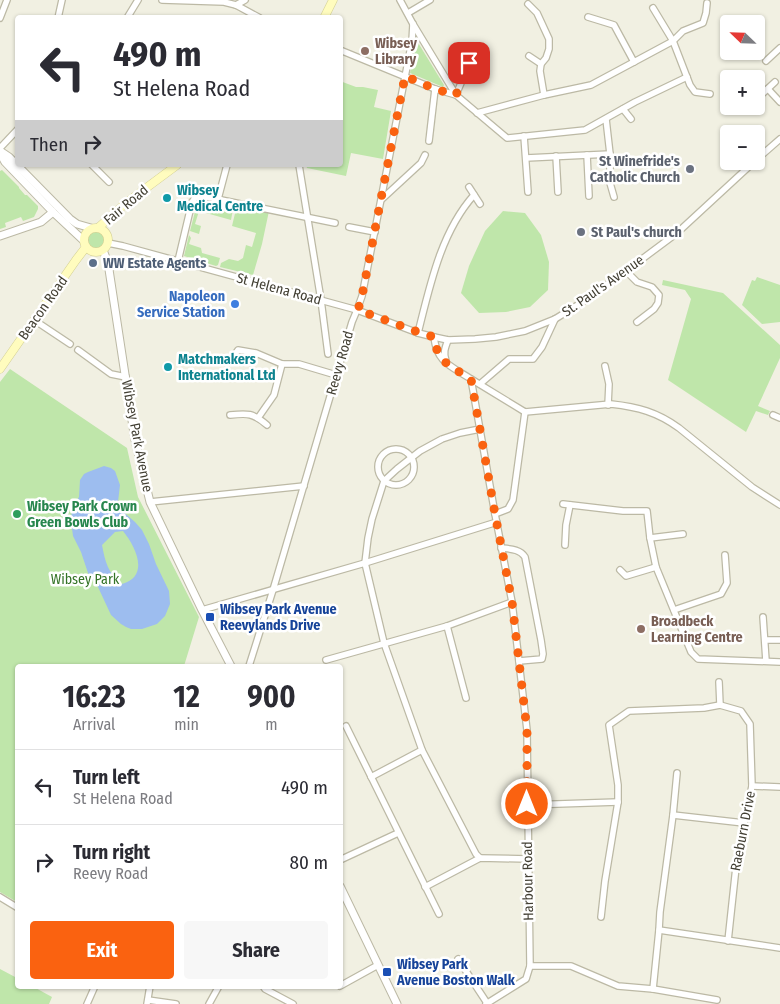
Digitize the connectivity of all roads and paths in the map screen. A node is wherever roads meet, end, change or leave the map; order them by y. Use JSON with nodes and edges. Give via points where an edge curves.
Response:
{"nodes":[{"id":1,"x":7,"y":0,"type":"edge"},
{"id":2,"x":62,"y":0,"type":"edge"},
{"id":3,"x":138,"y":0,"type":"edge"},
{"id":4,"x":162,"y":0,"type":"edge"},
{"id":5,"x":246,"y":0,"type":"edge"},
{"id":6,"x":333,"y":0,"type":"edge"},
{"id":7,"x":400,"y":0,"type":"edge"},
{"id":8,"x":430,"y":0,"type":"edge"},
{"id":9,"x":707,"y":3,"type":"dead end"},
{"id":10,"x":528,"y":4,"type":"dead end"},
{"id":11,"x":236,"y":5,"type":"junction"},
{"id":12,"x":653,"y":8,"type":"dead end"},
{"id":13,"x":408,"y":13,"type":"junction"},
{"id":14,"x":59,"y":15,"type":"edge"},
{"id":15,"x":129,"y":15,"type":"edge"},
{"id":16,"x":254,"y":15,"type":"edge"},
{"id":17,"x":326,"y":15,"type":"edge"},
{"id":18,"x":588,"y":17,"type":"dead end"},
{"id":19,"x":0,"y":18,"type":"edge"},
{"id":20,"x":413,"y":24,"type":"junction"},
{"id":21,"x":673,"y":41,"type":"junction"},
{"id":22,"x":476,"y":47,"type":"dead end"},
{"id":23,"x":780,"y":48,"type":"edge"},
{"id":24,"x":343,"y":51,"type":"edge"},
{"id":25,"x":529,"y":56,"type":"dead end"},
{"id":26,"x":766,"y":61,"type":"dead end"},
{"id":27,"x":634,"y":62,"type":"junction"},
{"id":28,"x":541,"y":64,"type":"junction"},
{"id":29,"x":405,"y":76,"type":"junction"},
{"id":30,"x":687,"y":77,"type":"junction"},
{"id":31,"x":775,"y":82,"type":"dead end"},
{"id":32,"x":435,"y":89,"type":"junction"},
{"id":33,"x":768,"y":89,"type":"junction"},
{"id":34,"x":765,"y":92,"type":"edge"},
{"id":35,"x":710,"y":94,"type":"dead end"},
{"id":36,"x":456,"y":95,"type":"junction"},
{"id":37,"x":544,"y":95,"type":"junction"},
{"id":38,"x":780,"y":102,"type":"edge"},
{"id":39,"x":623,"y":109,"type":"junction"},
{"id":40,"x":477,"y":113,"type":"junction"},
{"id":41,"x":632,"y":118,"type":"dead end"},
{"id":42,"x":606,"y":119,"type":"junction"},
{"id":43,"x":15,"y":132,"type":"edge"},
{"id":44,"x":524,"y":136,"type":"junction"},
{"id":45,"x":780,"y":139,"type":"edge"},
{"id":46,"x":429,"y":141,"type":"dead end"},
{"id":47,"x":0,"y":150,"type":"edge"},
{"id":48,"x":765,"y":153,"type":"edge"},
{"id":49,"x":610,"y":154,"type":"junction"},
{"id":50,"x":425,"y":155,"type":"dead end"},
{"id":51,"x":587,"y":155,"type":"junction"},
{"id":52,"x":556,"y":156,"type":"junction"},
{"id":53,"x":526,"y":158,"type":"junction"},
{"id":54,"x":15,"y":164,"type":"edge"},
{"id":55,"x":94,"y":167,"type":"edge"},
{"id":56,"x":174,"y":167,"type":"edge"},
{"id":57,"x":226,"y":167,"type":"edge"},
{"id":58,"x":299,"y":167,"type":"edge"},
{"id":59,"x":19,"y":168,"type":"edge"},
{"id":60,"x":746,"y":170,"type":"edge"},
{"id":61,"x":109,"y":182,"type":"dead end"},
{"id":62,"x":469,"y":187,"type":"dead end"},
{"id":63,"x":528,"y":192,"type":"dead end"},
{"id":64,"x":558,"y":192,"type":"dead end"},
{"id":65,"x":474,"y":194,"type":"junction"},
{"id":66,"x":589,"y":196,"type":"dead end"},
{"id":67,"x":614,"y":197,"type":"dead end"},
{"id":68,"x":218,"y":199,"type":"junction"},
{"id":69,"x":382,"y":199,"type":"junction"},
{"id":70,"x":480,"y":204,"type":"dead end"},
{"id":71,"x":53,"y":212,"type":"junction"},
{"id":72,"x":307,"y":218,"type":"junction"},
{"id":73,"x":335,"y":223,"type":"dead end"},
{"id":74,"x":349,"y":227,"type":"dead end"},
{"id":75,"x":95,"y":228,"type":"junction"},
{"id":76,"x":375,"y":232,"type":"junction"},
{"id":77,"x":1,"y":236,"type":"edge"},
{"id":78,"x":85,"y":244,"type":"junction"},
{"id":79,"x":106,"y":247,"type":"junction"},
{"id":80,"x":178,"y":261,"type":"junction"},
{"id":81,"x":626,"y":271,"type":"junction"},
{"id":82,"x":321,"y":300,"type":"junction"},
{"id":83,"x":358,"y":310,"type":"junction"},
{"id":84,"x":555,"y":319,"type":"junction"},
{"id":85,"x":34,"y":320,"type":"junction"},
{"id":86,"x":637,"y":322,"type":"dead end"},
{"id":87,"x":418,"y":332,"type":"junction"},
{"id":88,"x":434,"y":337,"type":"junction"},
{"id":89,"x":448,"y":340,"type":"junction"},
{"id":90,"x":70,"y":344,"type":"dead end"},
{"id":91,"x":78,"y":350,"type":"dead end"},
{"id":92,"x":328,"y":354,"type":"dead end"},
{"id":93,"x":233,"y":357,"type":"dead end"},
{"id":94,"x":282,"y":364,"type":"junction"},
{"id":95,"x":447,"y":364,"type":"junction"},
{"id":96,"x":605,"y":366,"type":"dead end"},
{"id":97,"x":0,"y":369,"type":"edge"},
{"id":98,"x":336,"y":375,"type":"junction"},
{"id":99,"x":126,"y":377,"type":"junction"},
{"id":100,"x":471,"y":379,"type":"junction"},
{"id":101,"x":480,"y":384,"type":"junction"},
{"id":102,"x":608,"y":404,"type":"junction"},
{"id":103,"x":525,"y":412,"type":"junction"},
{"id":104,"x":773,"y":415,"type":"dead end"},
{"id":105,"x":230,"y":416,"type":"dead end"},
{"id":106,"x":258,"y":418,"type":"junction"},
{"id":107,"x":780,"y":418,"type":"edge"},
{"id":108,"x":267,"y":425,"type":"dead end"},
{"id":109,"x":480,"y":429,"type":"junction"},
{"id":110,"x":411,"y":458,"type":"junction"},
{"id":111,"x":384,"y":481,"type":"junction"},
{"id":112,"x":304,"y":486,"type":"junction"},
{"id":113,"x":150,"y":502,"type":"junction"},
{"id":114,"x":563,"y":504,"type":"dead end"},
{"id":115,"x":570,"y":505,"type":"junction"},
{"id":116,"x":780,"y":505,"type":"edge"},
{"id":117,"x":495,"y":514,"type":"junction"},
{"id":118,"x":497,"y":522,"type":"junction"},
{"id":119,"x":682,"y":534,"type":"dead end"},
{"id":120,"x":650,"y":538,"type":"junction"},
{"id":121,"x":565,"y":545,"type":"dead end"},
{"id":122,"x":502,"y":548,"type":"junction"},
{"id":123,"x":725,"y":555,"type":"dead end"},
{"id":124,"x":365,"y":564,"type":"junction"},
{"id":125,"x":656,"y":566,"type":"junction"},
{"id":126,"x":620,"y":570,"type":"dead end"},
{"id":127,"x":273,"y":590,"type":"junction"},
{"id":128,"x":512,"y":602,"type":"junction"},
{"id":129,"x":202,"y":610,"type":"junction"},
{"id":130,"x":674,"y":610,"type":"junction"},
{"id":131,"x":763,"y":617,"type":"dead end"},
{"id":132,"x":447,"y":626,"type":"junction"},
{"id":133,"x":765,"y":640,"type":"junction"},
{"id":134,"x":780,"y":640,"type":"edge"},
{"id":135,"x":384,"y":643,"type":"junction"},
{"id":136,"x":326,"y":660,"type":"dead end"},
{"id":137,"x":519,"y":661,"type":"junction"},
{"id":138,"x":766,"y":661,"type":"junction"},
{"id":139,"x":780,"y":662,"type":"edge"},
{"id":140,"x":230,"y":664,"type":"edge"},
{"id":141,"x":250,"y":664,"type":"edge"},
{"id":142,"x":719,"y":682,"type":"dead end"},
{"id":143,"x":466,"y":698,"type":"dead end"},
{"id":144,"x":720,"y":705,"type":"junction"},
{"id":145,"x":346,"y":726,"type":"dead end"},
{"id":146,"x":422,"y":750,"type":"junction"},
{"id":147,"x":677,"y":773,"type":"dead end"},
{"id":148,"x":371,"y":777,"type":"junction"},
{"id":149,"x":752,"y":786,"type":"junction"},
{"id":150,"x":780,"y":787,"type":"edge"},
{"id":151,"x":618,"y":802,"type":"junction"},
{"id":152,"x":527,"y":804,"type":"junction"},
{"id":153,"x":673,"y":815,"type":"junction"},
{"id":154,"x":744,"y":823,"type":"junction"},
{"id":155,"x":398,"y":833,"type":"junction"},
{"id":156,"x":480,"y":858,"type":"junction"},
{"id":157,"x":528,"y":858,"type":"junction"},
{"id":158,"x":343,"y":859,"type":"edge"},
{"id":159,"x":425,"y":887,"type":"junction"},
{"id":160,"x":343,"y":892,"type":"edge"},
{"id":161,"x":0,"y":897,"type":"edge"},
{"id":162,"x":15,"y":906,"type":"edge"},
{"id":163,"x":438,"y":914,"type":"dead end"},
{"id":164,"x":601,"y":917,"type":"dead end"},
{"id":165,"x":660,"y":930,"type":"junction"},
{"id":166,"x":728,"y":941,"type":"junction"},
{"id":167,"x":780,"y":948,"type":"edge"},
{"id":168,"x":458,"y":959,"type":"dead end"},
{"id":169,"x":378,"y":965,"type":"junction"},
{"id":170,"x":530,"y":966,"type":"junction"},
{"id":171,"x":343,"y":984,"type":"edge"},
{"id":172,"x":93,"y":989,"type":"edge"},
{"id":173,"x":148,"y":989,"type":"edge"},
{"id":174,"x":217,"y":989,"type":"edge"},
{"id":175,"x":265,"y":989,"type":"edge"},
{"id":176,"x":653,"y":989,"type":"junction"},
{"id":177,"x":717,"y":1000,"type":"dead end"},
{"id":178,"x":148,"y":1002,"type":"edge"},
{"id":179,"x":87,"y":1004,"type":"edge"},
{"id":180,"x":176,"y":1004,"type":"edge"},
{"id":181,"x":209,"y":1004,"type":"edge"},
{"id":182,"x":293,"y":1004,"type":"edge"},
{"id":183,"x":397,"y":1004,"type":"edge"},
{"id":184,"x":487,"y":1004,"type":"edge"}],
"edges":[{"from":1,"to":19,"type":"street"},
{"from":2,"to":14,"type":"street"},
{"from":3,"to":15,"type":"street"},
{"from":4,"to":11,"type":"street"},
{"from":5,"to":11,"type":"street"},
{"from":6,"to":17,"type":"main road"},
{"from":7,"to":13,"type":"street"},
{"from":8,"to":13,"type":"street"},
{"from":9,"to":21,"type":"street","via":[[703,23],[684,31]]},
{"from":10,"to":28,"type":"street","via":[[537,13],[549,39],[549,49]]},
{"from":11,"to":16,"type":"street"},
{"from":12,"to":21,"type":"street"},
{"from":13,"to":20,"type":"street"},
{"from":18,"to":27,"type":"street","via":[[614,25]]},
{"from":20,"to":29,"type":"street","name":"Reevy Road"},
{"from":20,"to":36,"type":"street"},
{"from":21,"to":27,"type":"street"},
{"from":21,"to":30,"type":"street"},
{"from":22,"to":36,"type":"street"},
{"from":23,"to":26,"type":"street"},
{"from":24,"to":29,"type":"street"},
{"from":25,"to":28,"type":"street"},
{"from":27,"to":37,"type":"street","via":[[591,85]]},
{"from":28,"to":37,"type":"street"},
{"from":29,"to":32,"type":"street"},
{"from":29,"to":69,"type":"street","name":"Reevy Road"},
{"from":30,"to":35,"type":"street","via":[[695,92]]},
{"from":30,"to":39,"type":"street"},
{"from":31,"to":33,"type":"street"},
{"from":32,"to":36,"type":"street"},
{"from":32,"to":46,"type":"street"},
{"from":33,"to":34,"type":"street"},
{"from":33,"to":38,"type":"street"},
{"from":36,"to":40,"type":"street"},
{"from":37,"to":40,"type":"street"},
{"from":39,"to":41,"type":"street"},
{"from":39,"to":42,"type":"street"},
{"from":40,"to":44,"type":"street","via":[[507,138]]},
{"from":42,"to":44,"type":"street","via":[[584,130]]},
{"from":42,"to":49,"type":"street"},
{"from":43,"to":47,"type":"street"},
{"from":44,"to":53,"type":"street"},
{"from":45,"to":48,"type":"street","name":"St. Paul's Avenue"},
{"from":47,"to":54,"type":"street"},
{"from":49,"to":51,"type":"street"},
{"from":49,"to":67,"type":"street","via":[[610,183]]},
{"from":50,"to":69,"type":"street","via":[[421,163]]},
{"from":51,"to":52,"type":"street"},
{"from":51,"to":66,"type":"street"},
{"from":52,"to":53,"type":"street"},
{"from":52,"to":64,"type":"street"},
{"from":53,"to":63,"type":"street"},
{"from":55,"to":61,"type":"street"},
{"from":56,"to":75,"type":"main road","name":"Fair Road"},
{"from":57,"to":68,"type":"street"},
{"from":58,"to":72,"type":"street"},
{"from":59,"to":71,"type":"street"},
{"from":59,"to":75,"type":"street","via":[[70,219]]},
{"from":60,"to":81,"type":"street","name":"St. Paul's Avenue","via":[[677,232]]},
{"from":62,"to":65,"type":"street"},
{"from":65,"to":70,"type":"street"},
{"from":65,"to":87,"type":"street","via":[[451,229],[433,276]]},
{"from":68,"to":72,"type":"street"},
{"from":68,"to":80,"type":"street","via":[[197,195],[192,202]]},
{"from":69,"to":76,"type":"street","name":"Reevy Road"},
{"from":71,"to":77,"type":"street","via":[[41,222]]},
{"from":71,"to":78,"type":"street"},
{"from":72,"to":73,"type":"street"},
{"from":72,"to":82,"type":"street"},
{"from":74,"to":76,"type":"street"},
{"from":75,"to":78,"type":"main road","via":[[86,233]]},
{"from":75,"to":79,"type":"main road","via":[[107,233]]},
{"from":76,"to":83,"type":"street","name":"Reevy Road"},
{"from":78,"to":79,"type":"main road","via":[[94,252]]},
{"from":78,"to":85,"type":"main road","name":"Beacon Road"},
{"from":79,"to":80,"type":"street","name":"St Helena Road","via":[[123,246]]},
{"from":79,"to":99,"type":"street","name":"Wibsey Park Avenue"},
{"from":80,"to":82,"type":"street","name":"St Helena Road"},
{"from":81,"to":84,"type":"street","name":"St. Paul's Avenue"},
{"from":81,"to":86,"type":"street","via":[[659,295],[654,308]]},
{"from":82,"to":83,"type":"street","name":"St Helena Road"},
{"from":82,"to":92,"type":"street"},
{"from":83,"to":87,"type":"street","name":"St Helena Road"},
{"from":83,"to":98,"type":"street","name":"Reevy Road"},
{"from":84,"to":89,"type":"street","name":"St. Paul's Avenue","via":[[496,337]]},
{"from":84,"to":101,"type":"street","via":[[533,359],[509,360]]},
{"from":85,"to":90,"type":"street"},
{"from":85,"to":97,"type":"main road","name":"Beacon Road"},
{"from":87,"to":88,"type":"street","name":"St Helena Road"},
{"from":88,"to":89,"type":"street","name":"St Helena Road"},
{"from":88,"to":95,"type":"street","via":[[437,352]]},
{"from":89,"to":95,"type":"street","via":[[444,350]]},
{"from":91,"to":99,"type":"street","via":[[110,374]]},
{"from":93,"to":94,"type":"street","via":[[238,350],[256,353]]},
{"from":94,"to":98,"type":"street","via":[[299,364]]},
{"from":94,"to":106,"type":"street","via":[[274,395]]},
{"from":95,"to":100,"type":"street"},
{"from":96,"to":102,"type":"street","via":[[609,384]]},
{"from":98,"to":112,"type":"street","name":"Reevy Road"},
{"from":99,"to":113,"type":"street","name":"Wibsey Park Avenue","via":[[135,440]]},
{"from":100,"to":101,"type":"street"},
{"from":100,"to":109,"type":"street","name":"Harbour Road"},
{"from":101,"to":103,"type":"street"},
{"from":102,"to":103,"type":"street"},
{"from":102,"to":116,"type":"street","via":[[642,409],[667,420]]},
{"from":103,"to":117,"type":"street","via":[[513,500],[508,508]]},
{"from":104,"to":107,"type":"street"},
{"from":105,"to":106,"type":"street","via":[[243,414]]},
{"from":106,"to":108,"type":"street"},
{"from":109,"to":110,"type":"street","via":[[442,439]]},
{"from":109,"to":117,"type":"street","name":"Harbour Road"},
{"from":110,"to":111,"type":"street"},
{"from":110,"to":111,"type":"street","via":[[414,469],[405,483],[394,485]]},
{"from":110,"to":111,"type":"street","via":[[396,450],[385,454],[378,470]]},
{"from":111,"to":124,"type":"street","via":[[372,519]]},
{"from":112,"to":113,"type":"street"},
{"from":112,"to":127,"type":"street","name":"Reevy Road"},
{"from":113,"to":129,"type":"street","name":"Wibsey Park Avenue"},
{"from":114,"to":115,"type":"street"},
{"from":115,"to":120,"type":"street","via":[[623,512],[647,511]]},
{"from":115,"to":121,"type":"street"},
{"from":117,"to":118,"type":"street","name":"Harbour Road"},
{"from":118,"to":122,"type":"street","name":"Harbour Road"},
{"from":118,"to":124,"type":"street"},
{"from":119,"to":120,"type":"street"},
{"from":120,"to":125,"type":"street"},
{"from":122,"to":128,"type":"street","name":"Harbour Road"},
{"from":122,"to":137,"type":"street","via":[[518,551],[525,557],[541,640],[542,659]]},
{"from":123,"to":130,"type":"street","via":[[727,584],[721,594]]},
{"from":124,"to":127,"type":"street"},
{"from":124,"to":135,"type":"street"},
{"from":125,"to":126,"type":"street","via":[[626,576]]},
{"from":125,"to":130,"type":"street"},
{"from":127,"to":129,"type":"street"},
{"from":127,"to":141,"type":"street","name":"Reevy Road"},
{"from":128,"to":132,"type":"street"},
{"from":128,"to":137,"type":"street","name":"Harbour Road"},
{"from":129,"to":140,"type":"street","name":"Wibsey Park Avenue"},
{"from":130,"to":138,"type":"street","via":[[691,652],[698,659]]},
{"from":131,"to":133,"type":"street"},
{"from":132,"to":135,"type":"street"},
{"from":132,"to":143,"type":"street"},
{"from":133,"to":134,"type":"street"},
{"from":133,"to":138,"type":"street"},
{"from":135,"to":136,"type":"street"},
{"from":135,"to":146,"type":"street"},
{"from":137,"to":152,"type":"street","name":"Harbour Road","via":[[527,730]]},
{"from":138,"to":139,"type":"street"},
{"from":142,"to":144,"type":"street"},
{"from":144,"to":149,"type":"street","name":"Raeburn Drive","via":[[740,711],[750,724]]},
{"from":144,"to":151,"type":"street","via":[[629,711],[609,725]]},
{"from":145,"to":148,"type":"street"},
{"from":146,"to":148,"type":"street"},
{"from":146,"to":156,"type":"street"},
{"from":147,"to":153,"type":"street"},
{"from":148,"to":155,"type":"street"},
{"from":149,"to":150,"type":"street"},
{"from":149,"to":154,"type":"street","name":"Raeburn Drive"},
{"from":151,"to":152,"type":"street"},
{"from":151,"to":164,"type":"street"},
{"from":152,"to":157,"type":"street","name":"Harbour Road"},
{"from":153,"to":154,"type":"street"},
{"from":153,"to":165,"type":"street"},
{"from":154,"to":166,"type":"street","name":"Raeburn Drive"},
{"from":155,"to":158,"type":"street"},
{"from":155,"to":159,"type":"street"},
{"from":156,"to":157,"type":"street"},
{"from":156,"to":159,"type":"street"},
{"from":157,"to":170,"type":"street","name":"Harbour Road"},
{"from":159,"to":163,"type":"street"},
{"from":160,"to":169,"type":"street"},
{"from":161,"to":162,"type":"street"},
{"from":165,"to":166,"type":"street"},
{"from":165,"to":176,"type":"street"},
{"from":166,"to":167,"type":"street"},
{"from":168,"to":184,"type":"street"},
{"from":169,"to":171,"type":"street"},
{"from":169,"to":183,"type":"street"},
{"from":170,"to":176,"type":"street","via":[[571,966],[618,986]]},
{"from":170,"to":184,"type":"street","via":[[526,979]]},
{"from":172,"to":179,"type":"street"},
{"from":173,"to":178,"type":"street"},
{"from":174,"to":181,"type":"street"},
{"from":175,"to":182,"type":"street"},
{"from":176,"to":177,"type":"street"},
{"from":178,"to":180,"type":"street"}]}
